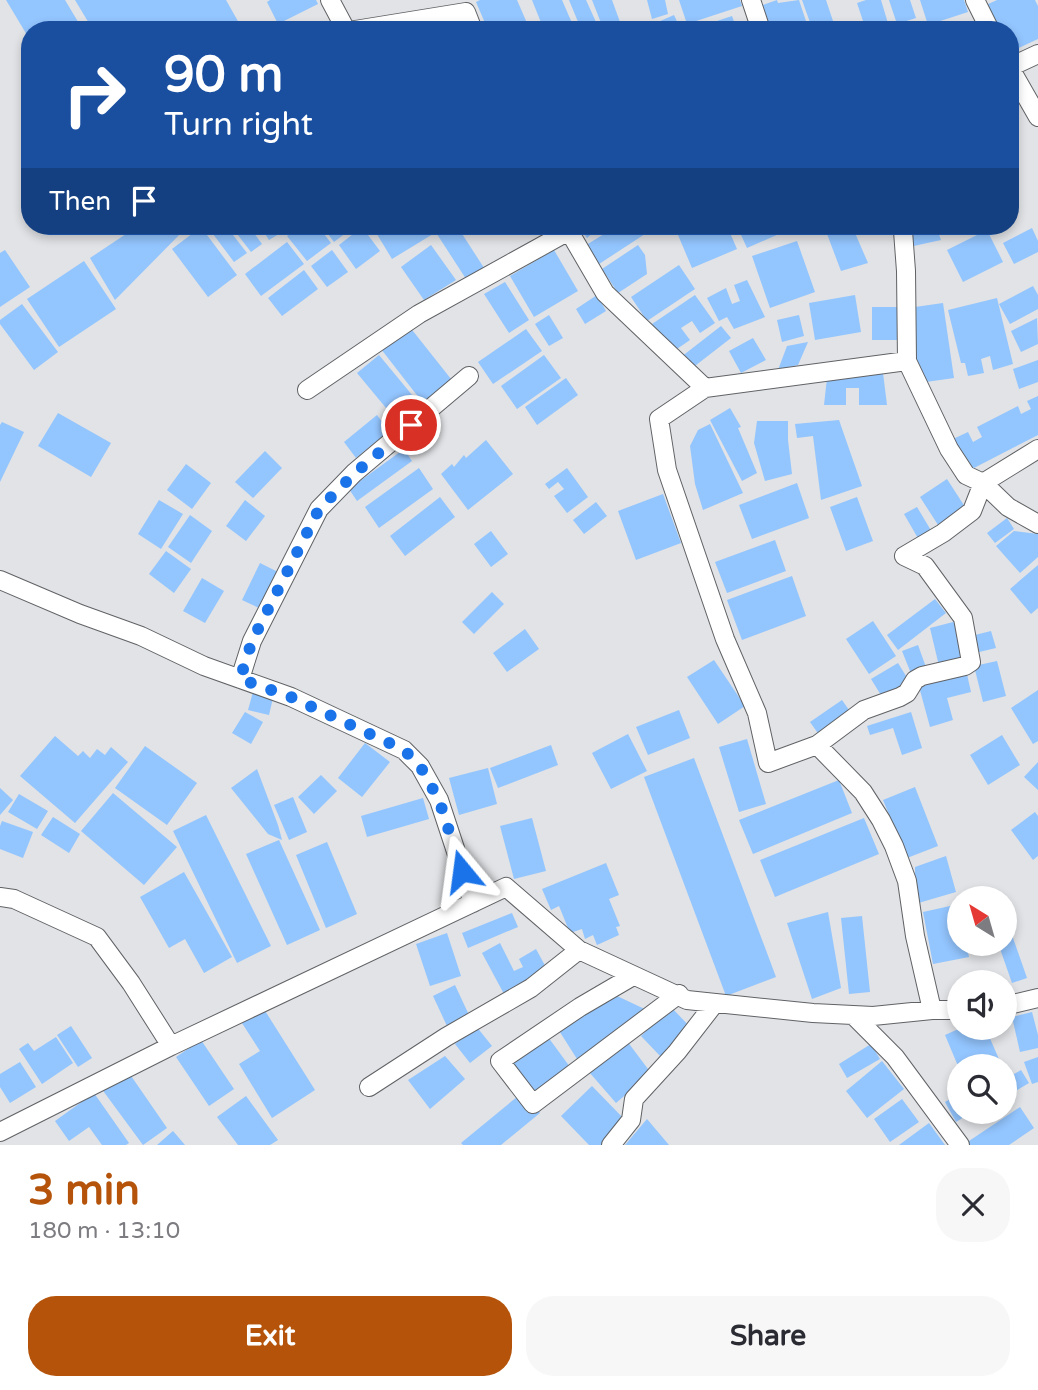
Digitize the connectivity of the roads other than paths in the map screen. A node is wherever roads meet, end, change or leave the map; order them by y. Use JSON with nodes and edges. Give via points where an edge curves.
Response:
{"nodes":[{"id":1,"x":330,"y":0,"type":"edge"},
{"id":2,"x":751,"y":0,"type":"edge"},
{"id":3,"x":975,"y":0,"type":"edge"},
{"id":4,"x":469,"y":6,"type":"edge"},
{"id":5,"x":341,"y":21,"type":"edge"},
{"id":6,"x":398,"y":21,"type":"edge"},
{"id":7,"x":758,"y":21,"type":"edge"},
{"id":8,"x":986,"y":21,"type":"edge"},
{"id":9,"x":1038,"y":54,"type":"edge"},
{"id":10,"x":1019,"y":63,"type":"edge"},
{"id":11,"x":1019,"y":83,"type":"edge"},
{"id":12,"x":1038,"y":117,"type":"edge"},
{"id":13,"x":556,"y":235,"type":"edge"},
{"id":14,"x":572,"y":235,"type":"edge"},
{"id":15,"x":903,"y":235,"type":"edge"},
{"id":16,"x":907,"y":361,"type":"junction"},
{"id":17,"x":469,"y":376,"type":"dead end"},
{"id":18,"x":705,"y":388,"type":"junction"},
{"id":19,"x":307,"y":390,"type":"dead end"},
{"id":20,"x":1038,"y":449,"type":"edge"},
{"id":21,"x":984,"y":483,"type":"junction"},
{"id":22,"x":1038,"y":524,"type":"edge"},
{"id":23,"x":0,"y":580,"type":"edge"},
{"id":24,"x":240,"y":679,"type":"junction"},
{"id":25,"x":817,"y":745,"type":"junction"},
{"id":26,"x":0,"y":897,"type":"edge"},
{"id":27,"x":473,"y":903,"type":"junction"},
{"id":28,"x":579,"y":950,"type":"junction"},
{"id":29,"x":633,"y":976,"type":"junction"},
{"id":30,"x":679,"y":995,"type":"junction"},
{"id":31,"x":1038,"y":998,"type":"edge"},
{"id":32,"x":715,"y":1003,"type":"junction"},
{"id":33,"x":1017,"y":1003,"type":"edge"},
{"id":34,"x":932,"y":1010,"type":"junction"},
{"id":35,"x":947,"y":1010,"type":"edge"},
{"id":36,"x":853,"y":1015,"type":"junction"},
{"id":37,"x":170,"y":1046,"type":"junction"},
{"id":38,"x":369,"y":1087,"type":"dead end"},
{"id":39,"x":0,"y":1132,"type":"edge"},
{"id":40,"x":611,"y":1145,"type":"edge"},
{"id":41,"x":960,"y":1145,"type":"edge"}],
"edges":[{"from":1,"to":5,"type":"street"},
{"from":2,"to":7,"type":"street"},
{"from":3,"to":8,"type":"street"},
{"from":4,"to":6,"type":"street"},
{"from":9,"to":10,"type":"street"},
{"from":11,"to":12,"type":"street"},
{"from":13,"to":19,"type":"street","via":[[419,314]]},
{"from":14,"to":18,"type":"street","via":[[605,293]]},
{"from":15,"to":16,"type":"street"},
{"from":16,"to":18,"type":"street"},
{"from":16,"to":21,"type":"street","via":[[949,449],[966,475]]},
{"from":17,"to":24,"type":"street","via":[[319,509],[252,641]]},
{"from":18,"to":25,"type":"street","via":[[659,419],[667,470],[725,639],[757,713],[768,763]]},
{"from":20,"to":21,"type":"street"},
{"from":21,"to":22,"type":"street","via":[[1008,507]]},
{"from":21,"to":25,"type":"street","via":[[972,511],[904,555],[925,566],[963,618],[971,662],[922,676],[900,697],[864,710]]},
{"from":23,"to":24,"type":"street"},
{"from":24,"to":27,"type":"street","via":[[291,697],[404,750],[420,766],[439,800]]},
{"from":25,"to":34,"type":"street","via":[[863,792],[894,845],[906,881]]},
{"from":26,"to":37,"type":"street","via":[[97,937]]},
{"from":27,"to":28,"type":"street","via":[[506,887]]},
{"from":27,"to":37,"type":"street"},
{"from":28,"to":29,"type":"street"},
{"from":28,"to":38,"type":"street","via":[[531,988]]},
{"from":29,"to":30,"type":"street"},
{"from":29,"to":30,"type":"street","via":[[500,1060],[533,1104]]},
{"from":30,"to":32,"type":"street"},
{"from":31,"to":33,"type":"street"},
{"from":32,"to":36,"type":"street"},
{"from":32,"to":40,"type":"street","via":[[634,1099],[631,1120]]},
{"from":34,"to":35,"type":"street"},
{"from":34,"to":36,"type":"street"},
{"from":36,"to":41,"type":"street","via":[[895,1057]]},
{"from":37,"to":39,"type":"street"}]}
